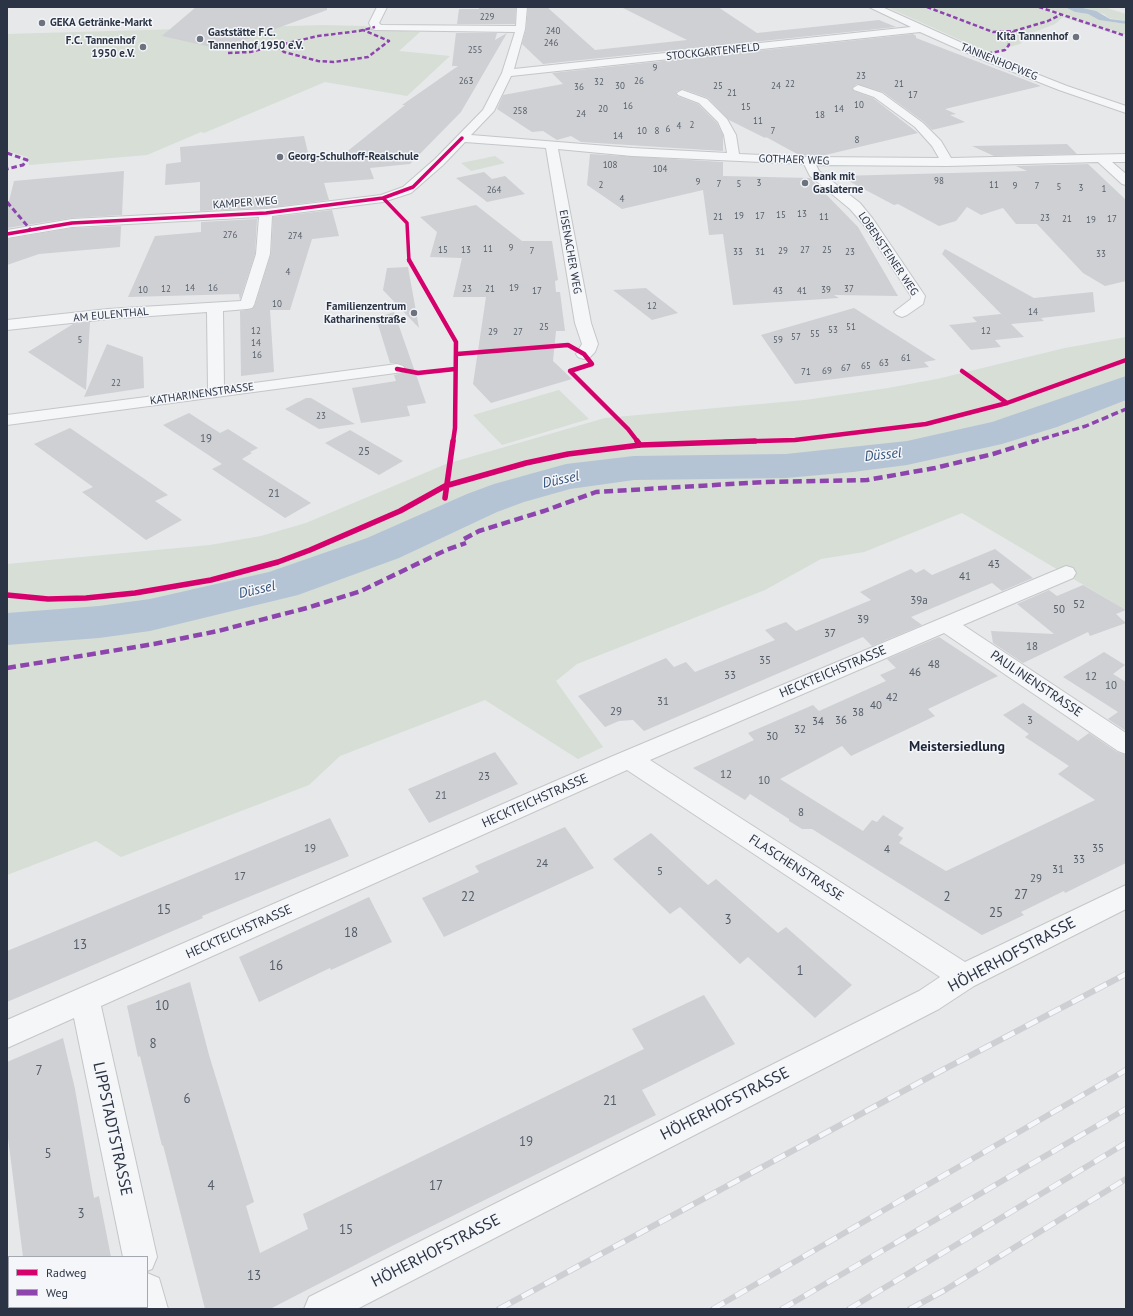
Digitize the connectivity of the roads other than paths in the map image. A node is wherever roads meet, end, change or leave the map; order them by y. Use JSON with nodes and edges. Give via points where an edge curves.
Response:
{"nodes":[{"id":1,"x":382,"y":7,"type":"edge"},
{"id":2,"x":522,"y":7,"type":"edge"},
{"id":3,"x":874,"y":7,"type":"edge"},
{"id":4,"x":520,"y":28,"type":"junction"},
{"id":5,"x":919,"y":29,"type":"junction"},
{"id":6,"x":507,"y":73,"type":"junction"},
{"id":7,"x":858,"y":88,"type":"dead end"},
{"id":8,"x":682,"y":93,"type":"dead end"},
{"id":9,"x":1126,"y":110,"type":"edge"},
{"id":10,"x":462,"y":138,"type":"junction"},
{"id":11,"x":552,"y":147,"type":"junction"},
{"id":12,"x":734,"y":158,"type":"junction"},
{"id":13,"x":1126,"y":158,"type":"edge"},
{"id":14,"x":1102,"y":159,"type":"junction"},
{"id":15,"x":808,"y":161,"type":"junction"},
{"id":16,"x":947,"y":162,"type":"junction"},
{"id":17,"x":1126,"y":181,"type":"edge"},
{"id":18,"x":266,"y":213,"type":"junction"},
{"id":19,"x":7,"y":234,"type":"edge"},
{"id":20,"x":215,"y":307,"type":"junction"},
{"id":21,"x":902,"y":312,"type":"dead end"},
{"id":22,"x":7,"y":325,"type":"edge"},
{"id":23,"x":584,"y":354,"type":"dead end"},
{"id":24,"x":397,"y":369,"type":"dead end"},
{"id":25,"x":216,"y":392,"type":"junction"},
{"id":26,"x":7,"y":420,"type":"edge"},
{"id":27,"x":1066,"y":574,"type":"dead end"},
{"id":28,"x":946,"y":624,"type":"junction"},
{"id":29,"x":1126,"y":745,"type":"edge"},
{"id":30,"x":629,"y":759,"type":"junction"},
{"id":31,"x":1126,"y":896,"type":"edge"},
{"id":32,"x":964,"y":977,"type":"junction"},
{"id":33,"x":85,"y":1000,"type":"junction"},
{"id":34,"x":7,"y":1034,"type":"edge"},
{"id":35,"x":140,"y":1256,"type":"edge"},
{"id":36,"x":148,"y":1295,"type":"edge"},
{"id":37,"x":151,"y":1309,"type":"edge"},
{"id":38,"x":321,"y":1309,"type":"edge"}],
"edges":[{"from":1,"to":4,"type":"street","via":[[374,23],[375,27]]},
{"from":2,"to":4,"type":"street","name":"KAMPER WEG"},
{"from":3,"to":5,"type":"street","name":"TANNENHOFWEG"},
{"from":4,"to":6,"type":"street","name":"KAMPER WEG"},
{"from":5,"to":6,"type":"street","name":"STOCKGARTENFELD"},
{"from":5,"to":9,"type":"street","name":"TANNENHOFWEG","via":[[1056,85]]},
{"from":6,"to":10,"type":"street","name":"KAMPER WEG","via":[[488,111]]},
{"from":7,"to":16,"type":"street","via":[[878,95],[919,125],[937,144]]},
{"from":8,"to":12,"type":"street","via":[[703,101],[723,121],[730,135]]},
{"from":10,"to":11,"type":"street","name":"GOTHAER WEG"},
{"from":10,"to":18,"type":"street","name":"KAMPER WEG","via":[[413,187],[402,192],[365,201]]},
{"from":11,"to":12,"type":"street","name":"GOTHAER WEG"},
{"from":11,"to":23,"type":"street","name":"EISENACHER WEG","via":[[583,323],[590,344]]},
{"from":12,"to":15,"type":"street","name":"GOTHAER WEG"},
{"from":13,"to":14,"type":"street","name":"GOTHAER WEG"},
{"from":14,"to":16,"type":"street","name":"GOTHAER WEG"},
{"from":14,"to":17,"type":"street"},
{"from":15,"to":16,"type":"street","name":"GOTHAER WEG"},
{"from":15,"to":21,"type":"street","name":"LOBENSTEINER WEG","via":[[814,173],[864,216],[918,296],[918,301]]},
{"from":18,"to":19,"type":"street","name":"KAMPER WEG","via":[[72,223]]},
{"from":18,"to":20,"type":"street","name":"AM EULENTHAL","via":[[263,254],[247,305]]},
{"from":20,"to":22,"type":"street","name":"AM EULENTHAL","via":[[108,314]]},
{"from":20,"to":25,"type":"street"},
{"from":24,"to":25,"type":"street","name":"KATHARINENSTRASSE"},
{"from":25,"to":26,"type":"street","name":"KATHARINENSTRASSE"},
{"from":27,"to":28,"type":"street","name":"HECKTEICHSTRASSE"},
{"from":28,"to":29,"type":"street","name":"PAULINENSTRASSE"},
{"from":28,"to":30,"type":"street","name":"HECKTEICHSTRASSE"},
{"from":30,"to":32,"type":"street","name":"FLASCHENSTRASSE"},
{"from":30,"to":33,"type":"street","name":"HECKTEICHSTRASSE"},
{"from":31,"to":32,"type":"street","name":"HÖHERHOFSTRASSE"},
{"from":32,"to":38,"type":"street","name":"HÖHERHOFSTRASSE","via":[[929,1000]]},
{"from":33,"to":34,"type":"street","name":"HECKTEICHSTRASSE"},
{"from":33,"to":35,"type":"street","name":"LIPPSTADTSTRASSE"},
{"from":36,"to":37,"type":"street"}]}
